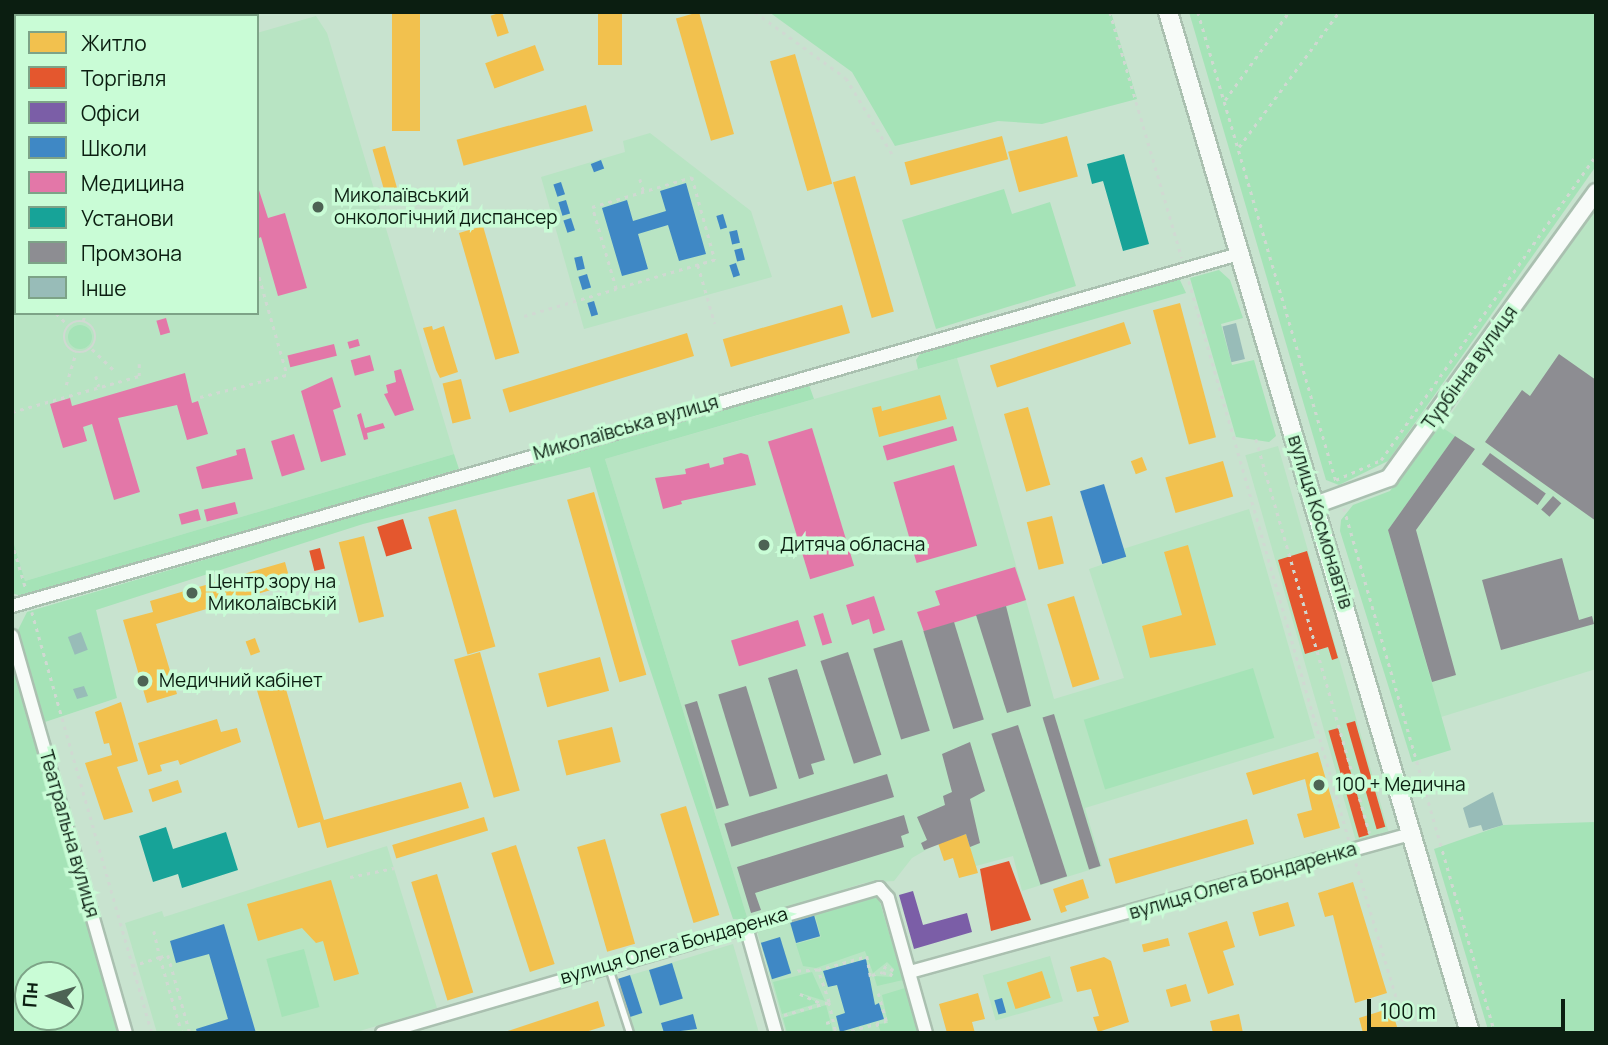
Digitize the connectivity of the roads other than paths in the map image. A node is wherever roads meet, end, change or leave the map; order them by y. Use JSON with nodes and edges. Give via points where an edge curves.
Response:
{"nodes":[{"id":1,"x":1168,"y":12,"type":"edge"},
{"id":2,"x":1596,"y":192,"type":"edge"},
{"id":3,"x":1240,"y":254,"type":"junction"},
{"id":4,"x":1315,"y":505,"type":"junction"},
{"id":5,"x":12,"y":606,"type":"edge"},
{"id":6,"x":12,"y":636,"type":"edge"},
{"id":7,"x":1414,"y":832,"type":"junction"},
{"id":8,"x":746,"y":927,"type":"junction"},
{"id":9,"x":608,"y":964,"type":"junction"},
{"id":10,"x":910,"y":972,"type":"junction"},
{"id":11,"x":126,"y":1033,"type":"edge"},
{"id":12,"x":382,"y":1033,"type":"edge"},
{"id":13,"x":630,"y":1033,"type":"edge"},
{"id":14,"x":776,"y":1033,"type":"edge"},
{"id":15,"x":926,"y":1033,"type":"edge"},
{"id":16,"x":1470,"y":1033,"type":"edge"}],
"edges":[{"from":1,"to":3,"type":"main road","name":"вулиця Космонавтів"},
{"from":2,"to":4,"type":"street","name":"Турбінна вулиця","via":[[1388,478]]},
{"from":3,"to":4,"type":"main road","name":"вулиця Космонавтів"},
{"from":3,"to":5,"type":"street","name":"Миколаївська вулиця"},
{"from":4,"to":7,"type":"main road","name":"вулиця Космонавтів"},
{"from":6,"to":11,"type":"street","name":"Театральна вулиця"},
{"from":7,"to":10,"type":"street","name":"вулиця Олега Бондаренка"},
{"from":7,"to":16,"type":"main road","name":"вулиця Космонавтів"},
{"from":8,"to":9,"type":"street","name":"вулиця Олега Бондаренка"},
{"from":8,"to":10,"type":"street","name":"вулиця Олега Бондаренка","via":[[879,888],[888,898]]},
{"from":8,"to":14,"type":"street"},
{"from":9,"to":12,"type":"street","name":"вулиця Олега Бондаренка"},
{"from":9,"to":13,"type":"lane"},
{"from":10,"to":15,"type":"street","name":"вулиця Олега Бондаренка"}]}
